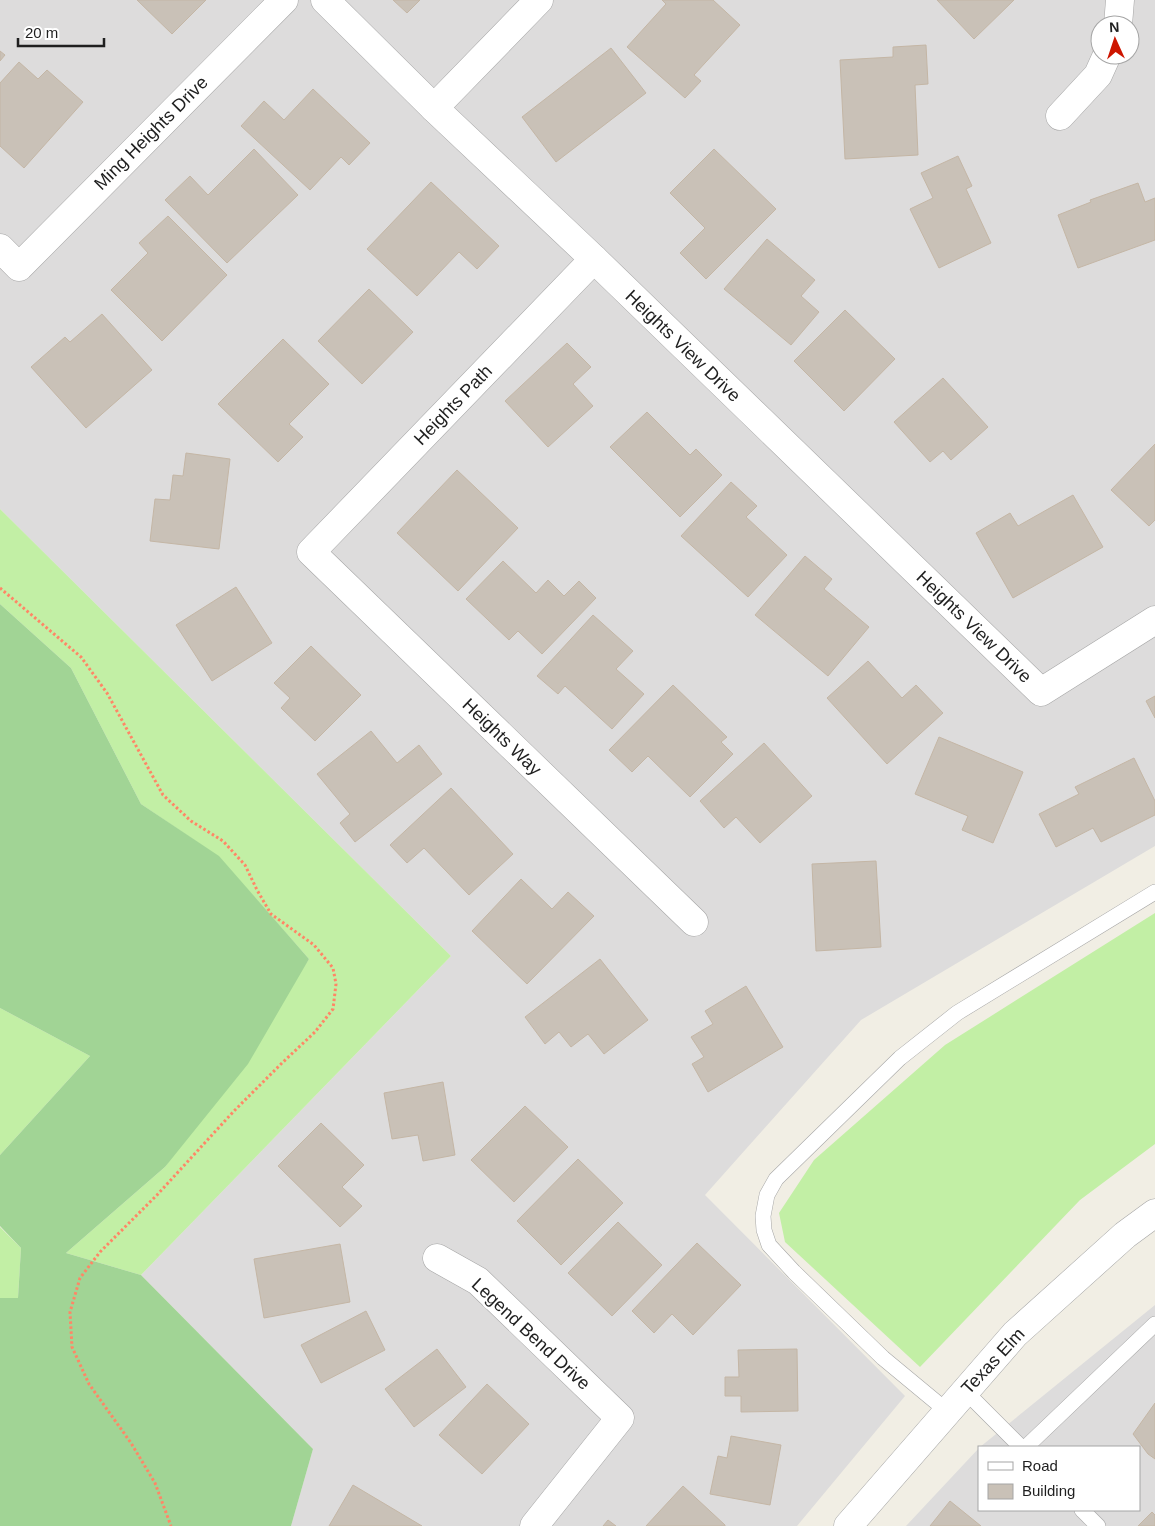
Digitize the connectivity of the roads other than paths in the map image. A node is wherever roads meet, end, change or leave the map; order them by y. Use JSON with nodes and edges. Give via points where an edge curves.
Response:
{"nodes":[{"id":1,"x":284,"y":0,"type":"edge"},
{"id":2,"x":325,"y":0,"type":"edge"},
{"id":3,"x":539,"y":0,"type":"edge"},
{"id":4,"x":1120,"y":0,"type":"edge"},
{"id":5,"x":1119,"y":15,"type":"edge"},
{"id":6,"x":1102,"y":65,"type":"edge"},
{"id":7,"x":434,"y":108,"type":"junction"},
{"id":8,"x":1060,"y":116,"type":"dead end"},
{"id":9,"x":9,"y":257,"type":"edge"},
{"id":10,"x":594,"y":259,"type":"junction"},
{"id":11,"x":311,"y":552,"type":"joint"},
{"id":12,"x":1155,"y":620,"type":"edge"},
{"id":13,"x":1155,"y":892,"type":"edge"},
{"id":14,"x":694,"y":922,"type":"dead end"},
{"id":15,"x":1155,"y":1213,"type":"edge"},
{"id":16,"x":436,"y":1258,"type":"dead end"},
{"id":17,"x":1155,"y":1324,"type":"edge"},
{"id":18,"x":956,"y":1401,"type":"junction"},
{"id":19,"x":1020,"y":1446,"type":"edge"},
{"id":20,"x":1027,"y":1446,"type":"edge"},
{"id":21,"x":1083,"y":1511,"type":"edge"},
{"id":22,"x":534,"y":1526,"type":"edge"},
{"id":23,"x":848,"y":1526,"type":"edge"},
{"id":24,"x":1098,"y":1526,"type":"edge"}],
"edges":[{"from":1,"to":9,"type":"street","name":"Ming Heights Drive"},
{"from":2,"to":7,"type":"street","name":"Heights View Drive"},
{"from":3,"to":7,"type":"street"},
{"from":4,"to":5,"type":"street"},
{"from":6,"to":8,"type":"street","via":[[1098,75]]},
{"from":7,"to":10,"type":"street","name":"Heights View Drive"},
{"from":10,"to":11,"type":"street","name":"Heights Path"},
{"from":10,"to":12,"type":"street","name":"Heights View Drive","via":[[1041,692]]},
{"from":11,"to":14,"type":"street","name":"Heights Way"},
{"from":13,"to":18,"type":"lane","via":[[957,1013],[900,1058],[776,1179],[767,1195],[764,1230],[770,1245],[794,1272],[883,1358]]},
{"from":15,"to":18,"type":"street","name":"Texas Elm","via":[[1015,1334]]},
{"from":16,"to":22,"type":"street","name":"Legend Bend Drive","via":[[478,1281],[620,1418]]},
{"from":17,"to":20,"type":"lane"},
{"from":18,"to":19,"type":"lane","via":[[986,1412]]},
{"from":18,"to":23,"type":"street","name":"Texas Elm"},
{"from":21,"to":24,"type":"lane"}]}
